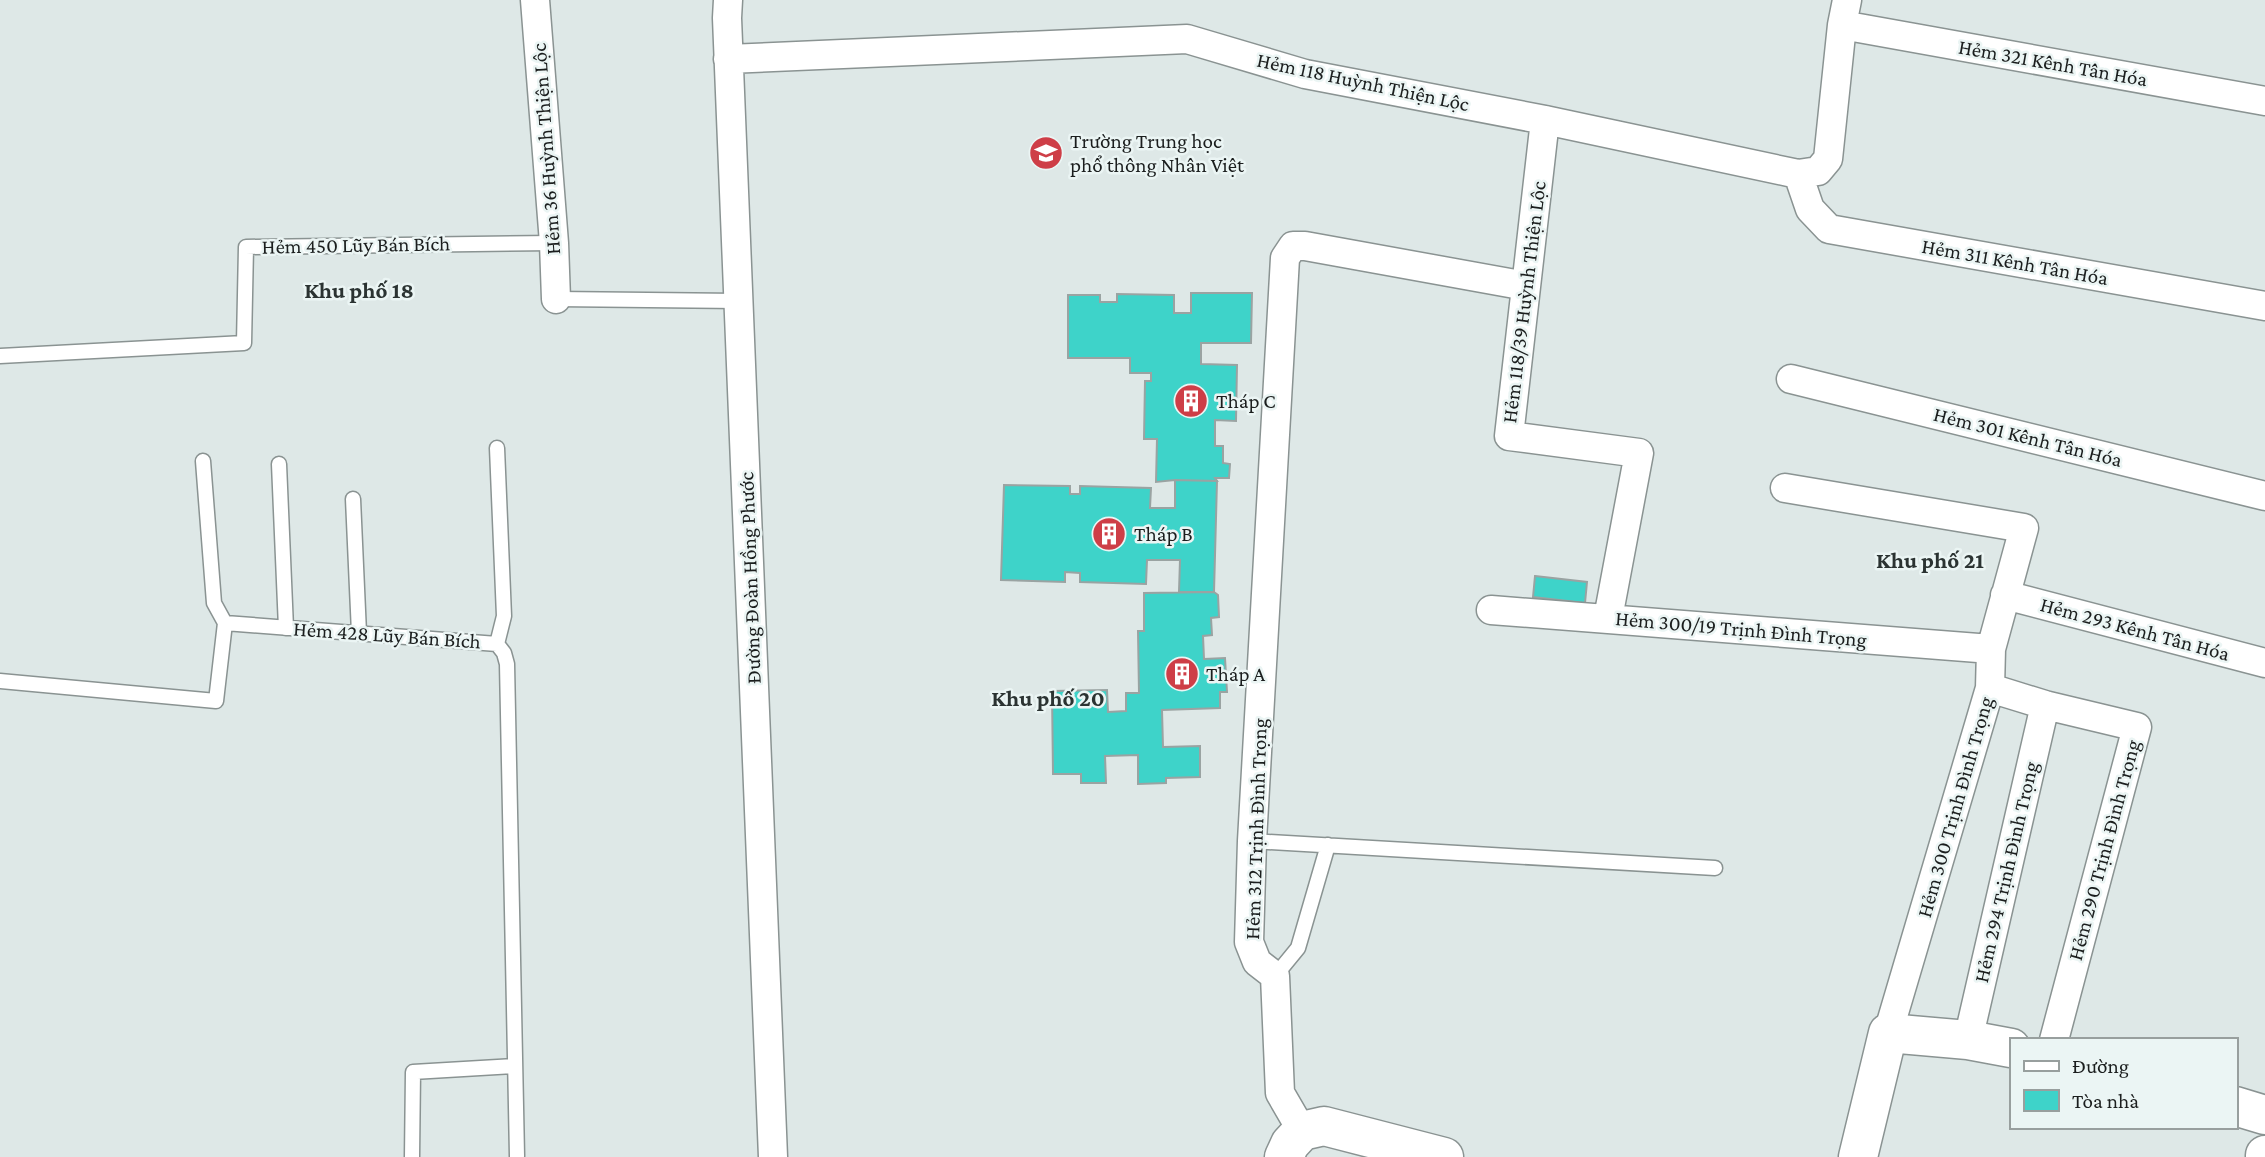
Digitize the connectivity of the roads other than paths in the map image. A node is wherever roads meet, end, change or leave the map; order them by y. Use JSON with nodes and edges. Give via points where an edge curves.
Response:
{"nodes":[{"id":1,"x":535,"y":0,"type":"edge"},
{"id":2,"x":728,"y":0,"type":"edge"},
{"id":3,"x":1844,"y":12,"type":"edge"},
{"id":4,"x":728,"y":59,"type":"junction"},
{"id":5,"x":2265,"y":101,"type":"edge"},
{"id":6,"x":1545,"y":120,"type":"junction"},
{"id":7,"x":1798,"y":174,"type":"junction"},
{"id":8,"x":554,"y":243,"type":"junction"},
{"id":9,"x":1526,"y":286,"type":"junction"},
{"id":10,"x":556,"y":299,"type":"joint"},
{"id":11,"x":739,"y":301,"type":"junction"},
{"id":12,"x":2265,"y":306,"type":"edge"},
{"id":13,"x":0,"y":356,"type":"edge"},
{"id":14,"x":1791,"y":379,"type":"dead end"},
{"id":15,"x":497,"y":448,"type":"dead end"},
{"id":16,"x":203,"y":461,"type":"dead end"},
{"id":17,"x":279,"y":464,"type":"dead end"},
{"id":18,"x":1785,"y":488,"type":"dead end"},
{"id":19,"x":2265,"y":496,"type":"edge"},
{"id":20,"x":353,"y":499,"type":"dead end"},
{"id":21,"x":2006,"y":595,"type":"junction"},
{"id":22,"x":1491,"y":610,"type":"dead end"},
{"id":23,"x":1608,"y":618,"type":"junction"},
{"id":24,"x":225,"y":623,"type":"junction"},
{"id":25,"x":286,"y":628,"type":"junction"},
{"id":26,"x":359,"y":633,"type":"junction"},
{"id":27,"x":497,"y":644,"type":"junction"},
{"id":28,"x":1991,"y":649,"type":"junction"},
{"id":29,"x":2265,"y":663,"type":"edge"},
{"id":30,"x":0,"y":681,"type":"edge"},
{"id":31,"x":1990,"y":688,"type":"junction"},
{"id":32,"x":2045,"y":705,"type":"junction"},
{"id":33,"x":1252,"y":841,"type":"junction"},
{"id":34,"x":1328,"y":845,"type":"junction"},
{"id":35,"x":1715,"y":868,"type":"dead end"},
{"id":36,"x":1275,"y":976,"type":"junction"},
{"id":37,"x":1888,"y":1033,"type":"junction"},
{"id":38,"x":2055,"y":1038,"type":"edge"},
{"id":39,"x":1968,"y":1040,"type":"junction"},
{"id":40,"x":2010,"y":1048,"type":"edge"},
{"id":41,"x":515,"y":1066,"type":"junction"},
{"id":42,"x":2237,"y":1107,"type":"edge"},
{"id":43,"x":2265,"y":1115,"type":"edge"},
{"id":44,"x":1293,"y":1144,"type":"edge"},
{"id":45,"x":517,"y":1156,"type":"edge"},
{"id":46,"x":412,"y":1157,"type":"edge"},
{"id":47,"x":774,"y":1157,"type":"edge"},
{"id":48,"x":1444,"y":1157,"type":"edge"},
{"id":49,"x":1858,"y":1157,"type":"edge"}],
"edges":[{"from":1,"to":8,"type":"street","name":"Hẻm 36 Huỳnh Thiện Lộc"},
{"from":2,"to":4,"type":"street","name":"Đường Đoàn Hồng Phước"},
{"from":3,"to":5,"type":"street","name":"Hẻm 321 Kênh Tân Hóa"},
{"from":3,"to":7,"type":"street","via":[[1828,159],[1818,171]]},
{"from":4,"to":6,"type":"street","name":"Hẻm 118 Huỳnh Thiện Lộc","via":[[1187,39],[1305,74]]},
{"from":4,"to":11,"type":"street","name":"Đường Đoàn Hồng Phước"},
{"from":6,"to":7,"type":"street","name":"Hẻm 118 Huỳnh Thiện Lộc"},
{"from":6,"to":9,"type":"street","name":"Hẻm 118/39 Huỳnh Thiện Lộc"},
{"from":7,"to":12,"type":"street","name":"Hẻm 311 Kênh Tân Hóa","via":[[1810,209],[1829,229]]},
{"from":8,"to":10,"type":"street","name":"Hẻm 36 Huỳnh Thiện Lộc"},
{"from":8,"to":13,"type":"lane","name":"Hẻm 450 Lũy Bán Bích","via":[[246,247],[244,343]]},
{"from":9,"to":23,"type":"street","name":"Hẻm 118/39 Huỳnh Thiện Lộc","via":[[1508,436],[1639,453]]},
{"from":9,"to":33,"type":"street","name":"Hẻm 312 Trịnh Đình Trọng","via":[[1305,246],[1293,246],[1285,258]]},
{"from":10,"to":11,"type":"lane"},
{"from":11,"to":47,"type":"street","name":"Đường Đoàn Hồng Phước"},
{"from":14,"to":19,"type":"street","name":"Hẻm 301 Kênh Tân Hóa"},
{"from":15,"to":27,"type":"lane","via":[[503,616]]},
{"from":16,"to":24,"type":"lane","via":[[214,603]]},
{"from":17,"to":25,"type":"lane"},
{"from":18,"to":21,"type":"street","name":"Hẻm 300 Trịnh Đình Trọng","via":[[2024,528]]},
{"from":20,"to":26,"type":"lane"},
{"from":21,"to":28,"type":"street","name":"Hẻm 300 Trịnh Đình Trọng"},
{"from":21,"to":29,"type":"street","name":"Hẻm 293 Kênh Tân Hóa"},
{"from":22,"to":23,"type":"street","name":"Hẻm 300/19 Trịnh Đình Trọng"},
{"from":23,"to":28,"type":"street","name":"Hẻm 300/19 Trịnh Đình Trọng"},
{"from":24,"to":25,"type":"lane","name":"Hẻm 428 Lũy Bán Bích"},
{"from":24,"to":30,"type":"lane","via":[[216,701]]},
{"from":25,"to":26,"type":"lane","name":"Hẻm 428 Lũy Bán Bích"},
{"from":26,"to":27,"type":"lane","name":"Hẻm 428 Lũy Bán Bích"},
{"from":27,"to":41,"type":"lane","name":"Hẻm 428 Lũy Bán Bích","via":[[507,664]]},
{"from":28,"to":31,"type":"street","name":"Hẻm 300 Trịnh Đình Trọng"},
{"from":31,"to":32,"type":"street","name":"Hẻm 290 Trịnh Đình Trọng"},
{"from":31,"to":37,"type":"street","name":"Hẻm 300 Trịnh Đình Trọng"},
{"from":32,"to":38,"type":"street","name":"Hẻm 290 Trịnh Đình Trọng","via":[[2137,727]]},
{"from":32,"to":39,"type":"street","name":"Hẻm 294 Trịnh Đình Trọng"},
{"from":33,"to":34,"type":"lane"},
{"from":33,"to":36,"type":"street","name":"Hẻm 312 Trịnh Đình Trọng","via":[[1249,942],[1257,962]]},
{"from":34,"to":35,"type":"lane"},
{"from":34,"to":36,"type":"lane","via":[[1298,948]]},
{"from":36,"to":44,"type":"street","via":[[1280,1093]]},
{"from":37,"to":39,"type":"street"},
{"from":37,"to":49,"type":"street"},
{"from":39,"to":40,"type":"street"},
{"from":41,"to":45,"type":"lane","name":"Hẻm 428 Lũy Bán Bích"},
{"from":41,"to":46,"type":"lane","via":[[414,1072]]},
{"from":42,"to":43,"type":"street"},
{"from":44,"to":48,"type":"street","via":[[1324,1126]]}]}
